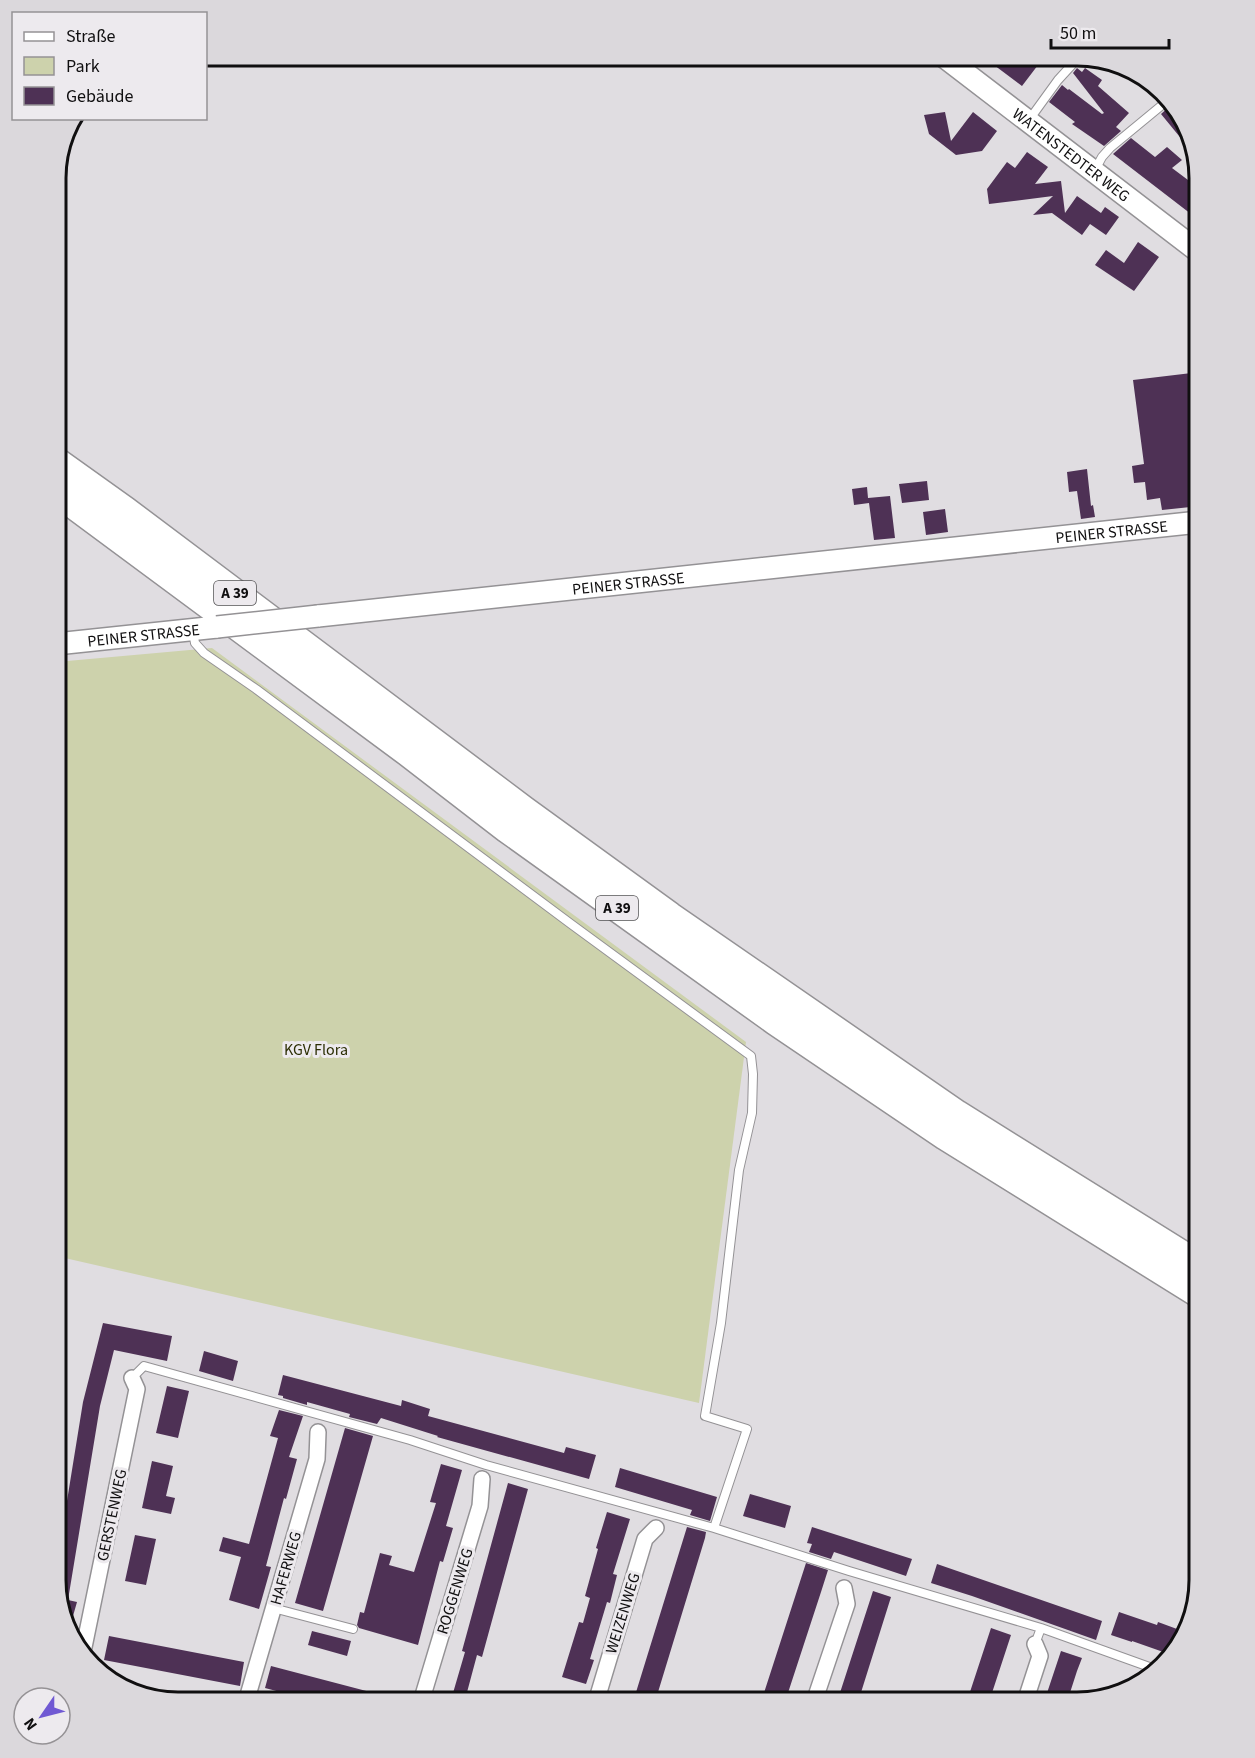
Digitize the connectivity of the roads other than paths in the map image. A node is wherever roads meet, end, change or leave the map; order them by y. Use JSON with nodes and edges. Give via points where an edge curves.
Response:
{"nodes":[{"id":1,"x":956,"y":66,"type":"edge"},
{"id":2,"x":1071,"y":66,"type":"edge"},
{"id":3,"x":1162,"y":105,"type":"edge"},
{"id":4,"x":1029,"y":121,"type":"junction"},
{"id":5,"x":1094,"y":171,"type":"junction"},
{"id":6,"x":1189,"y":244,"type":"edge"},
{"id":7,"x":66,"y":468,"type":"edge"},
{"id":8,"x":66,"y":499,"type":"edge"},
{"id":9,"x":1189,"y":523,"type":"edge"},
{"id":10,"x":192,"y":630,"type":"junction"},
{"id":11,"x":66,"y":643,"type":"edge"},
{"id":12,"x":1189,"y":1258,"type":"edge"},
{"id":13,"x":1189,"y":1286,"type":"edge"},
{"id":14,"x":132,"y":1378,"type":"joint"},
{"id":15,"x":324,"y":1416,"type":"junction"},
{"id":16,"x":318,"y":1432,"type":"joint"},
{"id":17,"x":484,"y":1472,"type":"junction"},
{"id":18,"x":658,"y":1521,"type":"junction"},
{"id":19,"x":714,"y":1528,"type":"junction"},
{"id":20,"x":849,"y":1571,"type":"junction"},
{"id":21,"x":844,"y":1587,"type":"joint"},
{"id":22,"x":273,"y":1608,"type":"junction"},
{"id":23,"x":1041,"y":1628,"type":"junction"},
{"id":24,"x":353,"y":1629,"type":"dead end"},
{"id":25,"x":85,"y":1642,"type":"edge"},
{"id":26,"x":1035,"y":1644,"type":"joint"},
{"id":27,"x":1148,"y":1666,"type":"edge"},
{"id":28,"x":249,"y":1692,"type":"edge"},
{"id":29,"x":424,"y":1692,"type":"edge"},
{"id":30,"x":599,"y":1692,"type":"edge"},
{"id":31,"x":817,"y":1692,"type":"edge"},
{"id":32,"x":1028,"y":1692,"type":"edge"}],
"edges":[{"from":1,"to":4,"type":"street","name":"WATENSTEDTER WEG"},
{"from":2,"to":4,"type":"lane"},
{"from":3,"to":5,"type":"lane","via":[[1110,148]]},
{"from":4,"to":5,"type":"street","name":"WATENSTEDTER WEG"},
{"from":5,"to":6,"type":"street","name":"WATENSTEDTER WEG"},
{"from":7,"to":12,"type":"highway","number":"A 39","via":[[670,916],[957,1114]]},
{"from":8,"to":13,"type":"highway","number":"A 39","via":[[507,829],[775,1022],[945,1136]]},
{"from":9,"to":10,"type":"street","name":"PEINER STRASSE","bridge":true},
{"from":10,"to":11,"type":"street","name":"PEINER STRASSE"},
{"from":10,"to":19,"type":"lane","via":[[195,643],[204,653],[751,1056],[752,1113],[739,1170],[721,1323],[705,1416],[747,1429]]},
{"from":14,"to":15,"type":"lane","via":[[144,1366]]},
{"from":14,"to":25,"type":"street","name":"GERSTENWEG","via":[[137,1389]]},
{"from":15,"to":16,"type":"lane"},
{"from":15,"to":17,"type":"lane","via":[[410,1440]]},
{"from":16,"to":22,"type":"street","name":"HAFERWEG","via":[[317,1459]]},
{"from":17,"to":18,"type":"lane"},
{"from":17,"to":29,"type":"street","name":"ROGGENWEG","via":[[480,1506]]},
{"from":18,"to":19,"type":"lane"},
{"from":18,"to":30,"type":"street","name":"WEIZENWEG","via":[[645,1539]]},
{"from":19,"to":20,"type":"lane"},
{"from":20,"to":21,"type":"lane"},
{"from":20,"to":23,"type":"lane"},
{"from":21,"to":31,"type":"street","via":[[847,1604]]},
{"from":22,"to":24,"type":"lane"},
{"from":22,"to":28,"type":"street","name":"HAFERWEG"},
{"from":23,"to":26,"type":"lane"},
{"from":23,"to":27,"type":"lane"},
{"from":26,"to":32,"type":"street","via":[[1040,1656]]}]}
